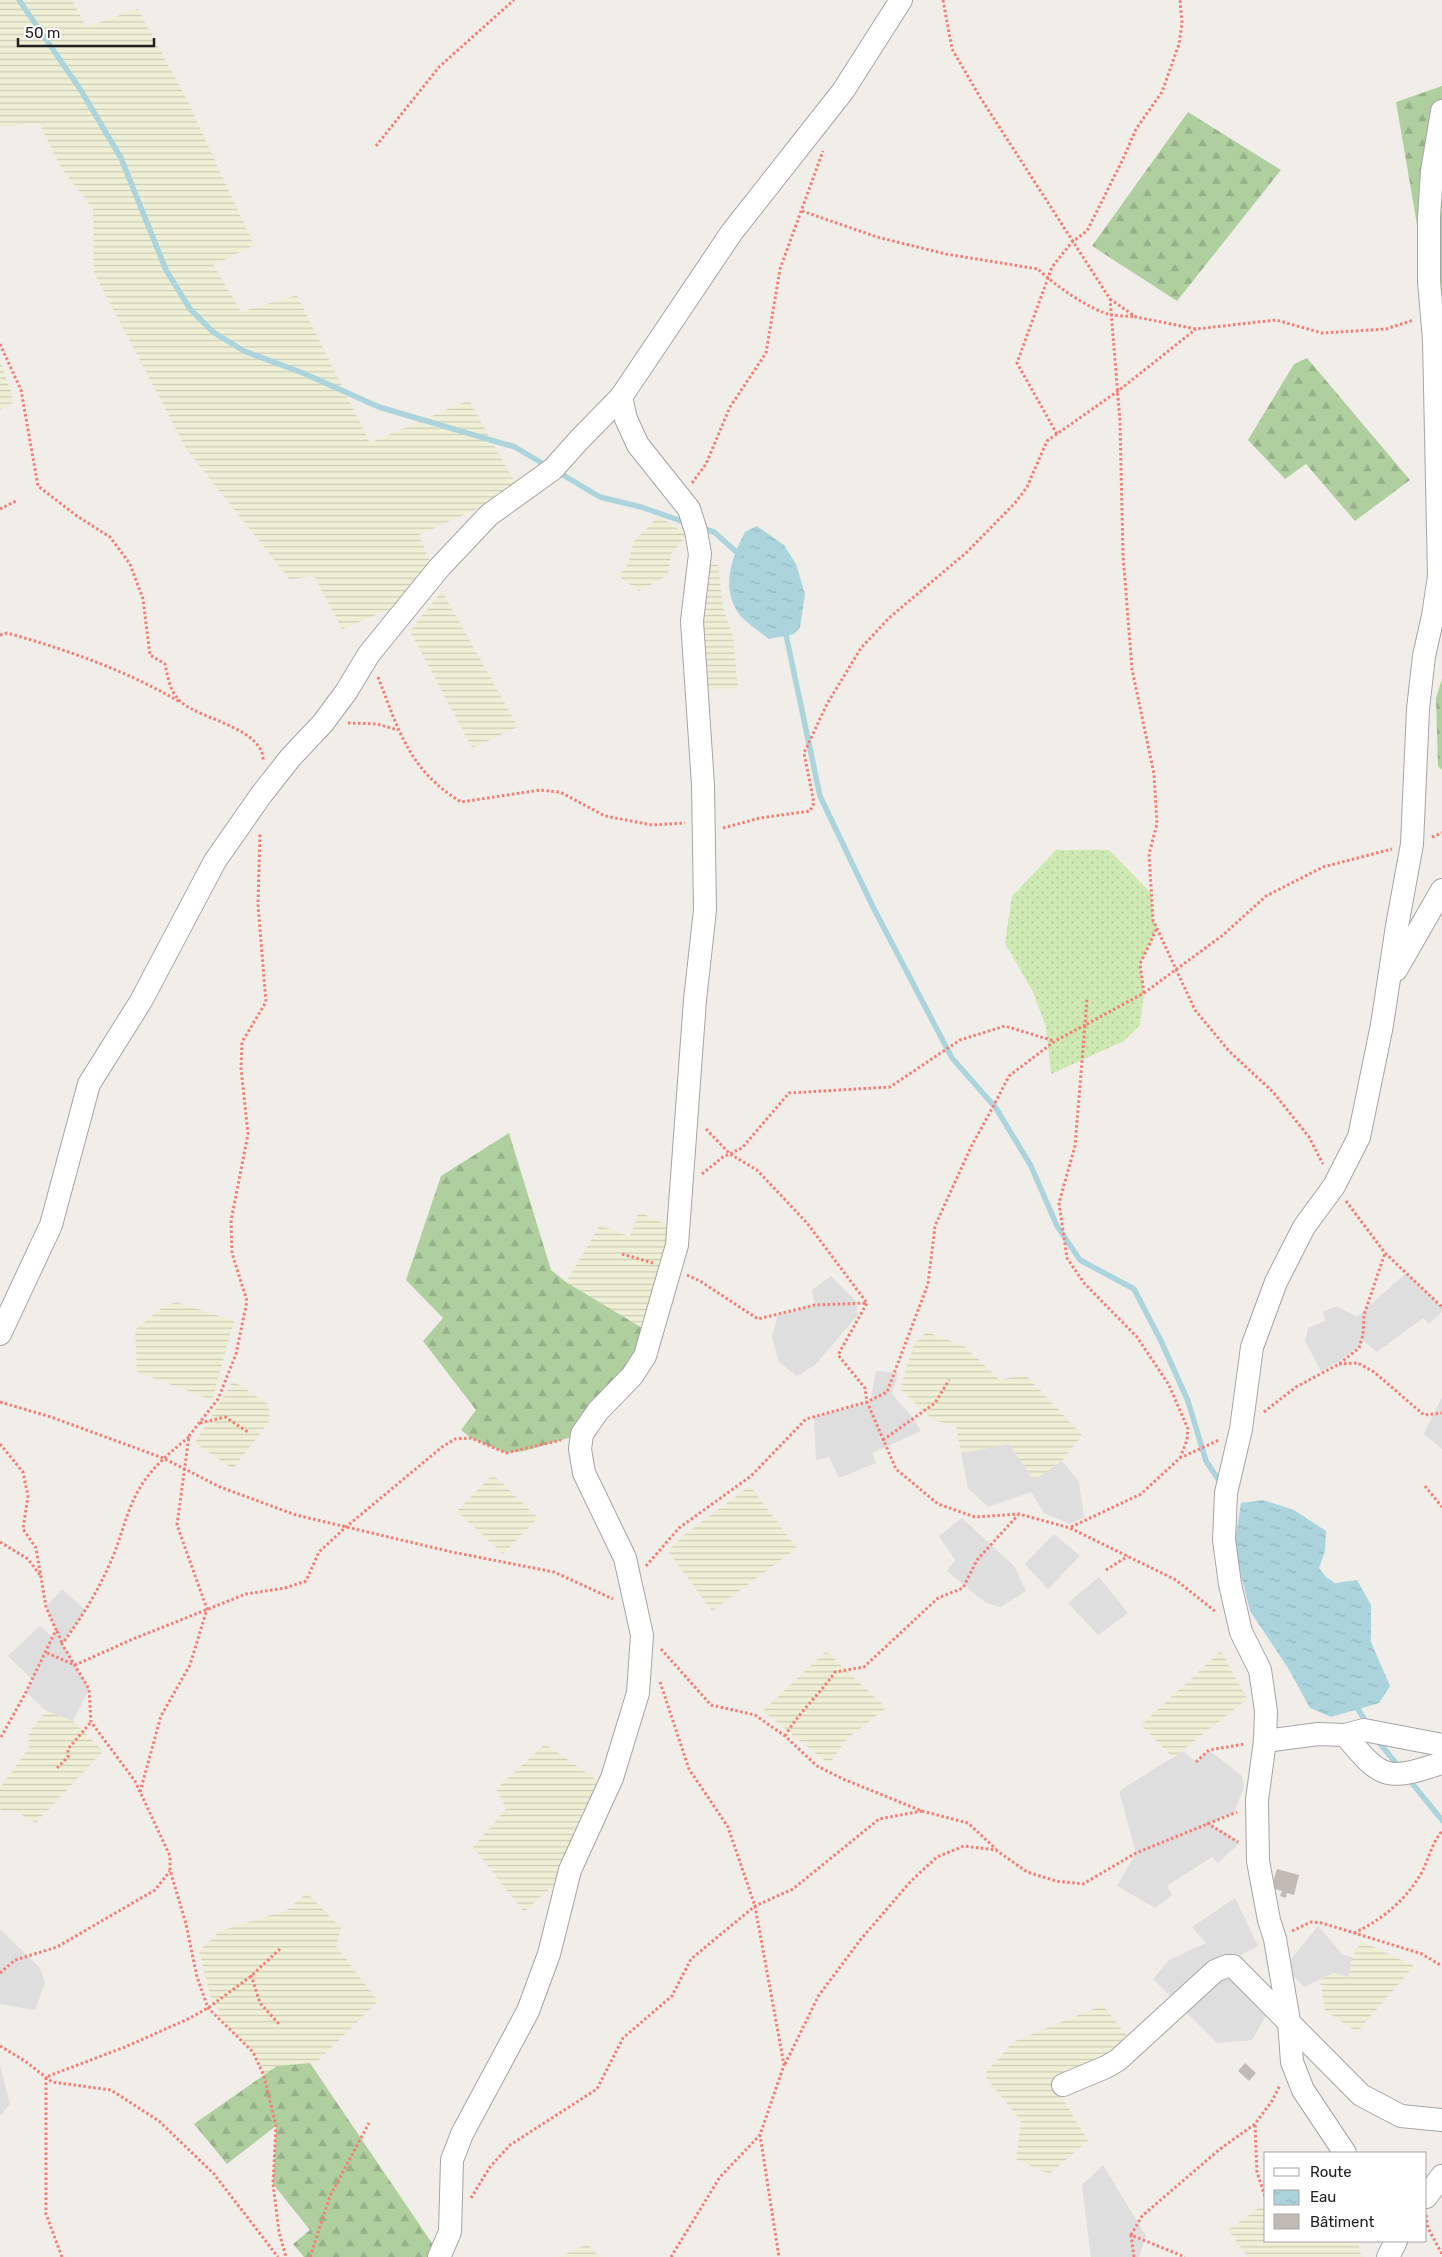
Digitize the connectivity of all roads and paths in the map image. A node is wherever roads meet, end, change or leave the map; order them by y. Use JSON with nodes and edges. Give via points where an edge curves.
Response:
{"nodes":[{"id":1,"x":514,"y":0,"type":"edge"},
{"id":2,"x":901,"y":0,"type":"edge"},
{"id":3,"x":943,"y":0,"type":"edge"},
{"id":4,"x":1180,"y":0,"type":"edge"},
{"id":5,"x":1442,"y":111,"type":"edge"},
{"id":6,"x":376,"y":146,"type":"dead end"},
{"id":7,"x":824,"y":146,"type":"dead end"},
{"id":8,"x":802,"y":210,"type":"junction"},
{"id":9,"x":1072,"y":242,"type":"junction"},
{"id":10,"x":1048,"y":279,"type":"junction"},
{"id":11,"x":1110,"y":299,"type":"junction"},
{"id":12,"x":1433,"y":314,"type":"junction"},
{"id":13,"x":1110,"y":315,"type":"junction"},
{"id":14,"x":1136,"y":317,"type":"junction"},
{"id":15,"x":1196,"y":329,"type":"junction"},
{"id":16,"x":0,"y":344,"type":"edge"},
{"id":17,"x":1118,"y":390,"type":"junction"},
{"id":18,"x":621,"y":397,"type":"junction"},
{"id":19,"x":1056,"y":434,"type":"junction"},
{"id":20,"x":16,"y":501,"type":"dead end"},
{"id":21,"x":0,"y":509,"type":"edge"},
{"id":22,"x":689,"y":509,"type":"junction"},
{"id":23,"x":0,"y":635,"type":"edge"},
{"id":24,"x":369,"y":654,"type":"junction"},
{"id":25,"x":182,"y":704,"type":"junction"},
{"id":26,"x":323,"y":723,"type":"junction"},
{"id":27,"x":399,"y":730,"type":"junction"},
{"id":28,"x":261,"y":795,"type":"junction"},
{"id":29,"x":703,"y":828,"type":"junction"},
{"id":30,"x":1442,"y":833,"type":"edge"},
{"id":31,"x":1412,"y":844,"type":"junction"},
{"id":32,"x":1442,"y":890,"type":"edge"},
{"id":33,"x":1157,"y":927,"type":"junction"},
{"id":34,"x":1177,"y":968,"type":"junction"},
{"id":35,"x":1390,"y":980,"type":"junction"},
{"id":36,"x":1144,"y":993,"type":"junction"},
{"id":37,"x":1087,"y":998,"type":"dead end"},
{"id":38,"x":1085,"y":1025,"type":"junction"},
{"id":39,"x":1055,"y":1041,"type":"junction"},
{"id":40,"x":687,"y":1109,"type":"junction"},
{"id":41,"x":730,"y":1154,"type":"junction"},
{"id":42,"x":1334,"y":1186,"type":"junction"},
{"id":43,"x":680,"y":1192,"type":"junction"},
{"id":44,"x":1385,"y":1252,"type":"junction"},
{"id":45,"x":622,"y":1254,"type":"dead end"},
{"id":46,"x":668,"y":1268,"type":"junction"},
{"id":47,"x":867,"y":1302,"type":"junction"},
{"id":48,"x":1442,"y":1307,"type":"edge"},
{"id":49,"x":0,"y":1334,"type":"edge"},
{"id":50,"x":1339,"y":1364,"type":"junction"},
{"id":51,"x":949,"y":1380,"type":"dead end"},
{"id":52,"x":0,"y":1402,"type":"edge"},
{"id":53,"x":868,"y":1402,"type":"junction"},
{"id":54,"x":1442,"y":1413,"type":"edge"},
{"id":55,"x":199,"y":1423,"type":"junction"},
{"id":56,"x":1241,"y":1429,"type":"junction"},
{"id":57,"x":248,"y":1432,"type":"dead end"},
{"id":58,"x":582,"y":1434,"type":"junction"},
{"id":59,"x":189,"y":1436,"type":"junction"},
{"id":60,"x":883,"y":1440,"type":"junction"},
{"id":61,"x":0,"y":1444,"type":"edge"},
{"id":62,"x":163,"y":1458,"type":"junction"},
{"id":63,"x":1180,"y":1458,"type":"junction"},
{"id":64,"x":184,"y":1469,"type":"junction"},
{"id":65,"x":1425,"y":1486,"type":"dead end"},
{"id":66,"x":1442,"y":1507,"type":"edge"},
{"id":67,"x":1019,"y":1514,"type":"junction"},
{"id":68,"x":346,"y":1527,"type":"junction"},
{"id":69,"x":1070,"y":1528,"type":"junction"},
{"id":70,"x":0,"y":1542,"type":"edge"},
{"id":71,"x":1128,"y":1556,"type":"junction"},
{"id":72,"x":1106,"y":1570,"type":"dead end"},
{"id":73,"x":42,"y":1578,"type":"junction"},
{"id":74,"x":630,"y":1583,"type":"junction"},
{"id":75,"x":207,"y":1609,"type":"junction"},
{"id":76,"x":637,"y":1613,"type":"junction"},
{"id":77,"x":56,"y":1630,"type":"junction"},
{"id":78,"x":1241,"y":1632,"type":"junction"},
{"id":79,"x":642,"y":1635,"type":"junction"},
{"id":80,"x":62,"y":1644,"type":"junction"},
{"id":81,"x":47,"y":1653,"type":"junction"},
{"id":82,"x":75,"y":1665,"type":"junction"},
{"id":83,"x":659,"y":1679,"type":"dead end"},
{"id":84,"x":91,"y":1722,"type":"junction"},
{"id":85,"x":1345,"y":1735,"type":"junction"},
{"id":86,"x":785,"y":1736,"type":"junction"},
{"id":87,"x":0,"y":1739,"type":"edge"},
{"id":88,"x":1265,"y":1741,"type":"junction"},
{"id":89,"x":1442,"y":1746,"type":"edge"},
{"id":90,"x":1196,"y":1762,"type":"dead end"},
{"id":91,"x":1442,"y":1762,"type":"edge"},
{"id":92,"x":57,"y":1768,"type":"dead end"},
{"id":93,"x":140,"y":1792,"type":"junction"},
{"id":94,"x":1257,"y":1800,"type":"junction"},
{"id":95,"x":922,"y":1811,"type":"junction"},
{"id":96,"x":1207,"y":1823,"type":"junction"},
{"id":97,"x":1442,"y":1831,"type":"edge"},
{"id":98,"x":996,"y":1850,"type":"junction"},
{"id":99,"x":1258,"y":1861,"type":"junction"},
{"id":100,"x":170,"y":1870,"type":"junction"},
{"id":101,"x":756,"y":1906,"type":"junction"},
{"id":102,"x":1354,"y":1933,"type":"junction"},
{"id":103,"x":1275,"y":1939,"type":"junction"},
{"id":104,"x":280,"y":1949,"type":"dead end"},
{"id":105,"x":1442,"y":1966,"type":"edge"},
{"id":106,"x":0,"y":1973,"type":"edge"},
{"id":107,"x":251,"y":1976,"type":"junction"},
{"id":108,"x":208,"y":2008,"type":"junction"},
{"id":109,"x":1289,"y":2021,"type":"junction"},
{"id":110,"x":279,"y":2024,"type":"dead end"},
{"id":111,"x":0,"y":2046,"type":"edge"},
{"id":112,"x":1292,"y":2062,"type":"junction"},
{"id":113,"x":784,"y":2064,"type":"junction"},
{"id":114,"x":46,"y":2077,"type":"junction"},
{"id":115,"x":1063,"y":2085,"type":"dead end"},
{"id":116,"x":1442,"y":2120,"type":"edge"},
{"id":117,"x":369,"y":2123,"type":"dead end"},
{"id":118,"x":1255,"y":2124,"type":"junction"},
{"id":119,"x":760,"y":2135,"type":"junction"},
{"id":120,"x":1344,"y":2152,"type":"edge"},
{"id":121,"x":1442,"y":2176,"type":"edge"},
{"id":122,"x":1264,"y":2194,"type":"edge"},
{"id":123,"x":1427,"y":2196,"type":"edge"},
{"id":124,"x":470,"y":2200,"type":"dead end"},
{"id":125,"x":1427,"y":2218,"type":"edge"},
{"id":126,"x":1131,"y":2235,"type":"junction"},
{"id":127,"x":1387,"y":2242,"type":"edge"},
{"id":128,"x":1396,"y":2242,"type":"edge"},
{"id":129,"x":1442,"y":2254,"type":"edge"},
{"id":130,"x":62,"y":2257,"type":"edge"},
{"id":131,"x":278,"y":2257,"type":"edge"},
{"id":132,"x":286,"y":2257,"type":"edge"},
{"id":133,"x":310,"y":2257,"type":"edge"},
{"id":134,"x":439,"y":2257,"type":"edge"},
{"id":135,"x":671,"y":2257,"type":"edge"},
{"id":136,"x":779,"y":2257,"type":"edge"},
{"id":137,"x":1134,"y":2257,"type":"edge"},
{"id":138,"x":1185,"y":2257,"type":"edge"}],
"edges":[{"from":1,"to":6,"type":"path","via":[[438,67]]},
{"from":2,"to":18,"type":"street","via":[[842,91],[732,232]]},
{"from":3,"to":9,"type":"path","via":[[952,49]]},
{"from":4,"to":9,"type":"path","via":[[1182,23],[1179,44],[1162,92],[1136,129],[1087,232]]},
{"from":5,"to":12,"type":"street","via":[[1428,217],[1428,281]]},
{"from":7,"to":8,"type":"path"},
{"from":8,"to":10,"type":"path","via":[[877,237],[946,254],[1038,269]]},
{"from":8,"to":22,"type":"path","via":[[780,269],[766,353],[730,407],[706,464],[688,489]]},
{"from":9,"to":10,"type":"path","via":[[1052,267]]},
{"from":9,"to":11,"type":"path"},
{"from":10,"to":13,"type":"path"},
{"from":10,"to":19,"type":"path","via":[[1017,363]]},
{"from":11,"to":13,"type":"path"},
{"from":11,"to":14,"type":"path"},
{"from":12,"to":15,"type":"path","via":[[1386,329],[1322,333],[1276,320]]},
{"from":12,"to":31,"type":"street","via":[[1438,576],[1418,709]]},
{"from":13,"to":14,"type":"path"},
{"from":13,"to":17,"type":"path"},
{"from":14,"to":15,"type":"path"},
{"from":15,"to":17,"type":"path"},
{"from":16,"to":25,"type":"path","via":[[21,390],[38,486],[110,537],[130,564],[142,599],[150,655],[165,664],[172,692]]},
{"from":17,"to":19,"type":"path"},
{"from":17,"to":33,"type":"path","via":[[1123,555],[1132,669],[1154,774],[1157,824],[1149,854],[1153,920]]},
{"from":18,"to":22,"type":"street","via":[[626,419],[638,445]]},
{"from":18,"to":24,"type":"street","via":[[553,469],[489,515],[433,575]]},
{"from":19,"to":29,"type":"path","via":[[1048,440],[1027,487],[1015,503],[967,552],[889,618],[861,648],[827,704],[804,753],[814,803],[810,811]]},
{"from":20,"to":21,"type":"path"},
{"from":22,"to":29,"type":"street","via":[[700,554],[692,621]]},
{"from":23,"to":25,"type":"path","via":[[7,633],[62,648],[142,680]]},
{"from":24,"to":26,"type":"street"},
{"from":24,"to":27,"type":"path"},
{"from":25,"to":28,"type":"path","via":[[255,742],[263,756]]},
{"from":26,"to":27,"type":"path","via":[[377,724]]},
{"from":26,"to":28,"type":"street"},
{"from":27,"to":29,"type":"path","via":[[412,758],[442,790],[461,802],[540,790],[560,792],[605,816],[652,825]]},
{"from":28,"to":49,"type":"street","via":[[215,861],[141,1001],[89,1084],[51,1225]]},
{"from":28,"to":55,"type":"path","via":[[258,905],[266,1002],[242,1042],[241,1068],[248,1134],[231,1221],[232,1253],[247,1301],[236,1354],[218,1399]]},
{"from":29,"to":40,"type":"street","via":[[704,910]]},
{"from":30,"to":31,"type":"path"},
{"from":31,"to":34,"type":"path","via":[[1323,867],[1266,896],[1223,935]]},
{"from":31,"to":35,"type":"street","via":[[1396,926]]},
{"from":32,"to":35,"type":"street"},
{"from":33,"to":34,"type":"path"},
{"from":33,"to":36,"type":"path","via":[[1140,964]]},
{"from":34,"to":36,"type":"path"},
{"from":34,"to":42,"type":"path","via":[[1195,1010],[1229,1051],[1273,1092],[1310,1137]]},
{"from":35,"to":42,"type":"street","via":[[1359,1138]]},
{"from":36,"to":38,"type":"path"},
{"from":37,"to":38,"type":"path"},
{"from":38,"to":39,"type":"path"},
{"from":38,"to":63,"type":"path","via":[[1075,1146],[1059,1203],[1067,1258],[1084,1283],[1137,1337],[1169,1385],[1188,1429]]},
{"from":39,"to":41,"type":"path","via":[[1005,1026],[960,1040],[890,1087],[789,1094],[742,1148]]},
{"from":39,"to":53,"type":"path","via":[[1009,1076],[971,1147],[935,1226],[928,1284],[897,1370],[888,1392]]},
{"from":40,"to":41,"type":"path"},
{"from":40,"to":43,"type":"street"},
{"from":41,"to":43,"type":"path"},
{"from":41,"to":47,"type":"path","via":[[757,1170],[807,1223]]},
{"from":42,"to":44,"type":"path"},
{"from":42,"to":56,"type":"street","via":[[1304,1226],[1276,1282],[1252,1347]]},
{"from":43,"to":46,"type":"street","via":[[676,1245]]},
{"from":44,"to":48,"type":"path"},
{"from":44,"to":50,"type":"path","via":[[1364,1316],[1362,1344]]},
{"from":45,"to":46,"type":"path"},
{"from":46,"to":47,"type":"path","via":[[700,1281],[758,1319],[815,1305]]},
{"from":46,"to":58,"type":"street","via":[[645,1356]]},
{"from":47,"to":53,"type":"path","via":[[838,1354],[865,1388]]},
{"from":50,"to":54,"type":"path","via":[[1358,1362],[1424,1415]]},
{"from":50,"to":56,"type":"path","via":[[1296,1387]]},
{"from":51,"to":60,"type":"path","via":[[935,1403]]},
{"from":52,"to":62,"type":"path"},
{"from":53,"to":60,"type":"path"},
{"from":53,"to":74,"type":"path","via":[[806,1419],[751,1476],[679,1528]]},
{"from":55,"to":57,"type":"path","via":[[225,1417]]},
{"from":55,"to":59,"type":"path"},
{"from":56,"to":63,"type":"path"},
{"from":56,"to":78,"type":"street","via":[[1226,1493],[1224,1540]]},
{"from":58,"to":68,"type":"path","via":[[506,1453],[471,1438],[455,1439]]},
{"from":58,"to":74,"type":"street","via":[[580,1449],[584,1473],[624,1558]]},
{"from":59,"to":62,"type":"path"},
{"from":59,"to":64,"type":"path"},
{"from":60,"to":67,"type":"path","via":[[896,1470],[938,1504],[975,1517]]},
{"from":61,"to":73,"type":"path","via":[[24,1472],[28,1496],[23,1529],[36,1548]]},
{"from":62,"to":64,"type":"path"},
{"from":62,"to":80,"type":"path","via":[[132,1502],[113,1555],[90,1603]]},
{"from":63,"to":69,"type":"path","via":[[1141,1494]]},
{"from":64,"to":68,"type":"path","via":[[220,1487],[296,1515]]},
{"from":64,"to":75,"type":"path","via":[[177,1525]]},
{"from":65,"to":66,"type":"path"},
{"from":67,"to":69,"type":"path"},
{"from":67,"to":86,"type":"path","via":[[977,1560],[963,1588],[938,1598],[864,1667],[836,1672],[792,1723]]},
{"from":68,"to":75,"type":"path","via":[[319,1552],[306,1581],[286,1588],[246,1594]]},
{"from":68,"to":76,"type":"path","via":[[554,1572]]},
{"from":69,"to":71,"type":"path"},
{"from":70,"to":73,"type":"path","via":[[28,1559]]},
{"from":71,"to":72,"type":"path"},
{"from":71,"to":78,"type":"path","via":[[1176,1580]]},
{"from":73,"to":77,"type":"path","via":[[46,1606]]},
{"from":74,"to":76,"type":"street"},
{"from":75,"to":82,"type":"path"},
{"from":75,"to":93,"type":"path","via":[[190,1664],[160,1716]]},
{"from":76,"to":79,"type":"street"},
{"from":77,"to":80,"type":"path"},
{"from":77,"to":81,"type":"path"},
{"from":78,"to":88,"type":"street","via":[[1260,1670],[1266,1711]]},
{"from":79,"to":86,"type":"path","via":[[666,1653],[711,1705],[755,1715]]},
{"from":79,"to":134,"type":"street","via":[[638,1693],[612,1778],[570,1870],[549,1954],[528,2011],[462,2134],[452,2160],[450,2232]]},
{"from":80,"to":82,"type":"path"},
{"from":81,"to":82,"type":"path"},
{"from":81,"to":87,"type":"path"},
{"from":82,"to":84,"type":"path","via":[[89,1689]]},
{"from":83,"to":101,"type":"path","via":[[689,1769],[728,1827]]},
{"from":84,"to":92,"type":"path"},
{"from":84,"to":93,"type":"path"},
{"from":85,"to":88,"type":"street","via":[[1318,1734]]},
{"from":85,"to":89,"type":"street","via":[[1364,1730]]},
{"from":85,"to":91,"type":"street","via":[[1386,1774],[1404,1774]]},
{"from":86,"to":95,"type":"path","via":[[817,1766]]},
{"from":88,"to":90,"type":"path","via":[[1209,1750]]},
{"from":88,"to":94,"type":"street"},
{"from":93,"to":100,"type":"path","via":[[170,1856]]},
{"from":94,"to":96,"type":"path","via":[[1233,1814]]},
{"from":94,"to":99,"type":"street"},
{"from":95,"to":98,"type":"path","via":[[968,1823]]},
{"from":95,"to":101,"type":"path","via":[[879,1819],[793,1889]]},
{"from":96,"to":98,"type":"path","via":[[1136,1853],[1083,1884],[1056,1881],[1027,1872]]},
{"from":96,"to":99,"type":"path","via":[[1228,1834]]},
{"from":97,"to":102,"type":"path","via":[[1409,1892],[1371,1925]]},
{"from":98,"to":113,"type":"path","via":[[964,1846],[937,1858],[911,1881],[861,1939],[820,1995]]},
{"from":99,"to":103,"type":"street"},
{"from":100,"to":106,"type":"path","via":[[155,1890],[57,1947],[15,1960]]},
{"from":100,"to":108,"type":"path"},
{"from":101,"to":113,"type":"path"},
{"from":101,"to":124,"type":"path","via":[[691,1959],[672,1996],[623,2038],[597,2089],[510,2145],[490,2167]]},
{"from":102,"to":103,"type":"path","via":[[1311,1922]]},
{"from":102,"to":105,"type":"path","via":[[1422,1954]]},
{"from":103,"to":109,"type":"street"},
{"from":104,"to":107,"type":"path"},
{"from":107,"to":108,"type":"path"},
{"from":107,"to":110,"type":"path","via":[[260,2003]]},
{"from":108,"to":114,"type":"path","via":[[126,2047]]},
{"from":108,"to":132,"type":"path","via":[[253,2052],[264,2076],[276,2126],[273,2184],[279,2232]]},
{"from":109,"to":112,"type":"street"},
{"from":109,"to":115,"type":"street","via":[[1236,1969],[1227,1966],[1215,1971],[1118,2060]]},
{"from":109,"to":116,"type":"street","via":[[1361,2095],[1401,2116]]},
{"from":111,"to":114,"type":"path"},
{"from":112,"to":118,"type":"path","via":[[1272,2101]]},
{"from":112,"to":120,"type":"street","via":[[1303,2090]]},
{"from":113,"to":119,"type":"path"},
{"from":114,"to":130,"type":"path","via":[[46,2214]]},
{"from":114,"to":131,"type":"path","via":[[52,2082],[110,2090],[159,2121],[214,2174]]},
{"from":117,"to":133,"type":"path","via":[[330,2196]]},
{"from":118,"to":122,"type":"path","via":[[1256,2172]]},
{"from":118,"to":126,"type":"path","via":[[1220,2149],[1142,2216]]},
{"from":119,"to":135,"type":"path","via":[[720,2177]]},
{"from":119,"to":136,"type":"path"},
{"from":121,"to":123,"type":"street"},
{"from":125,"to":129,"type":"path","via":[[1428,2228]]},
{"from":126,"to":137,"type":"path"},
{"from":126,"to":138,"type":"path"},
{"from":127,"to":128,"type":"street","via":[[1388,2257]]}]}
